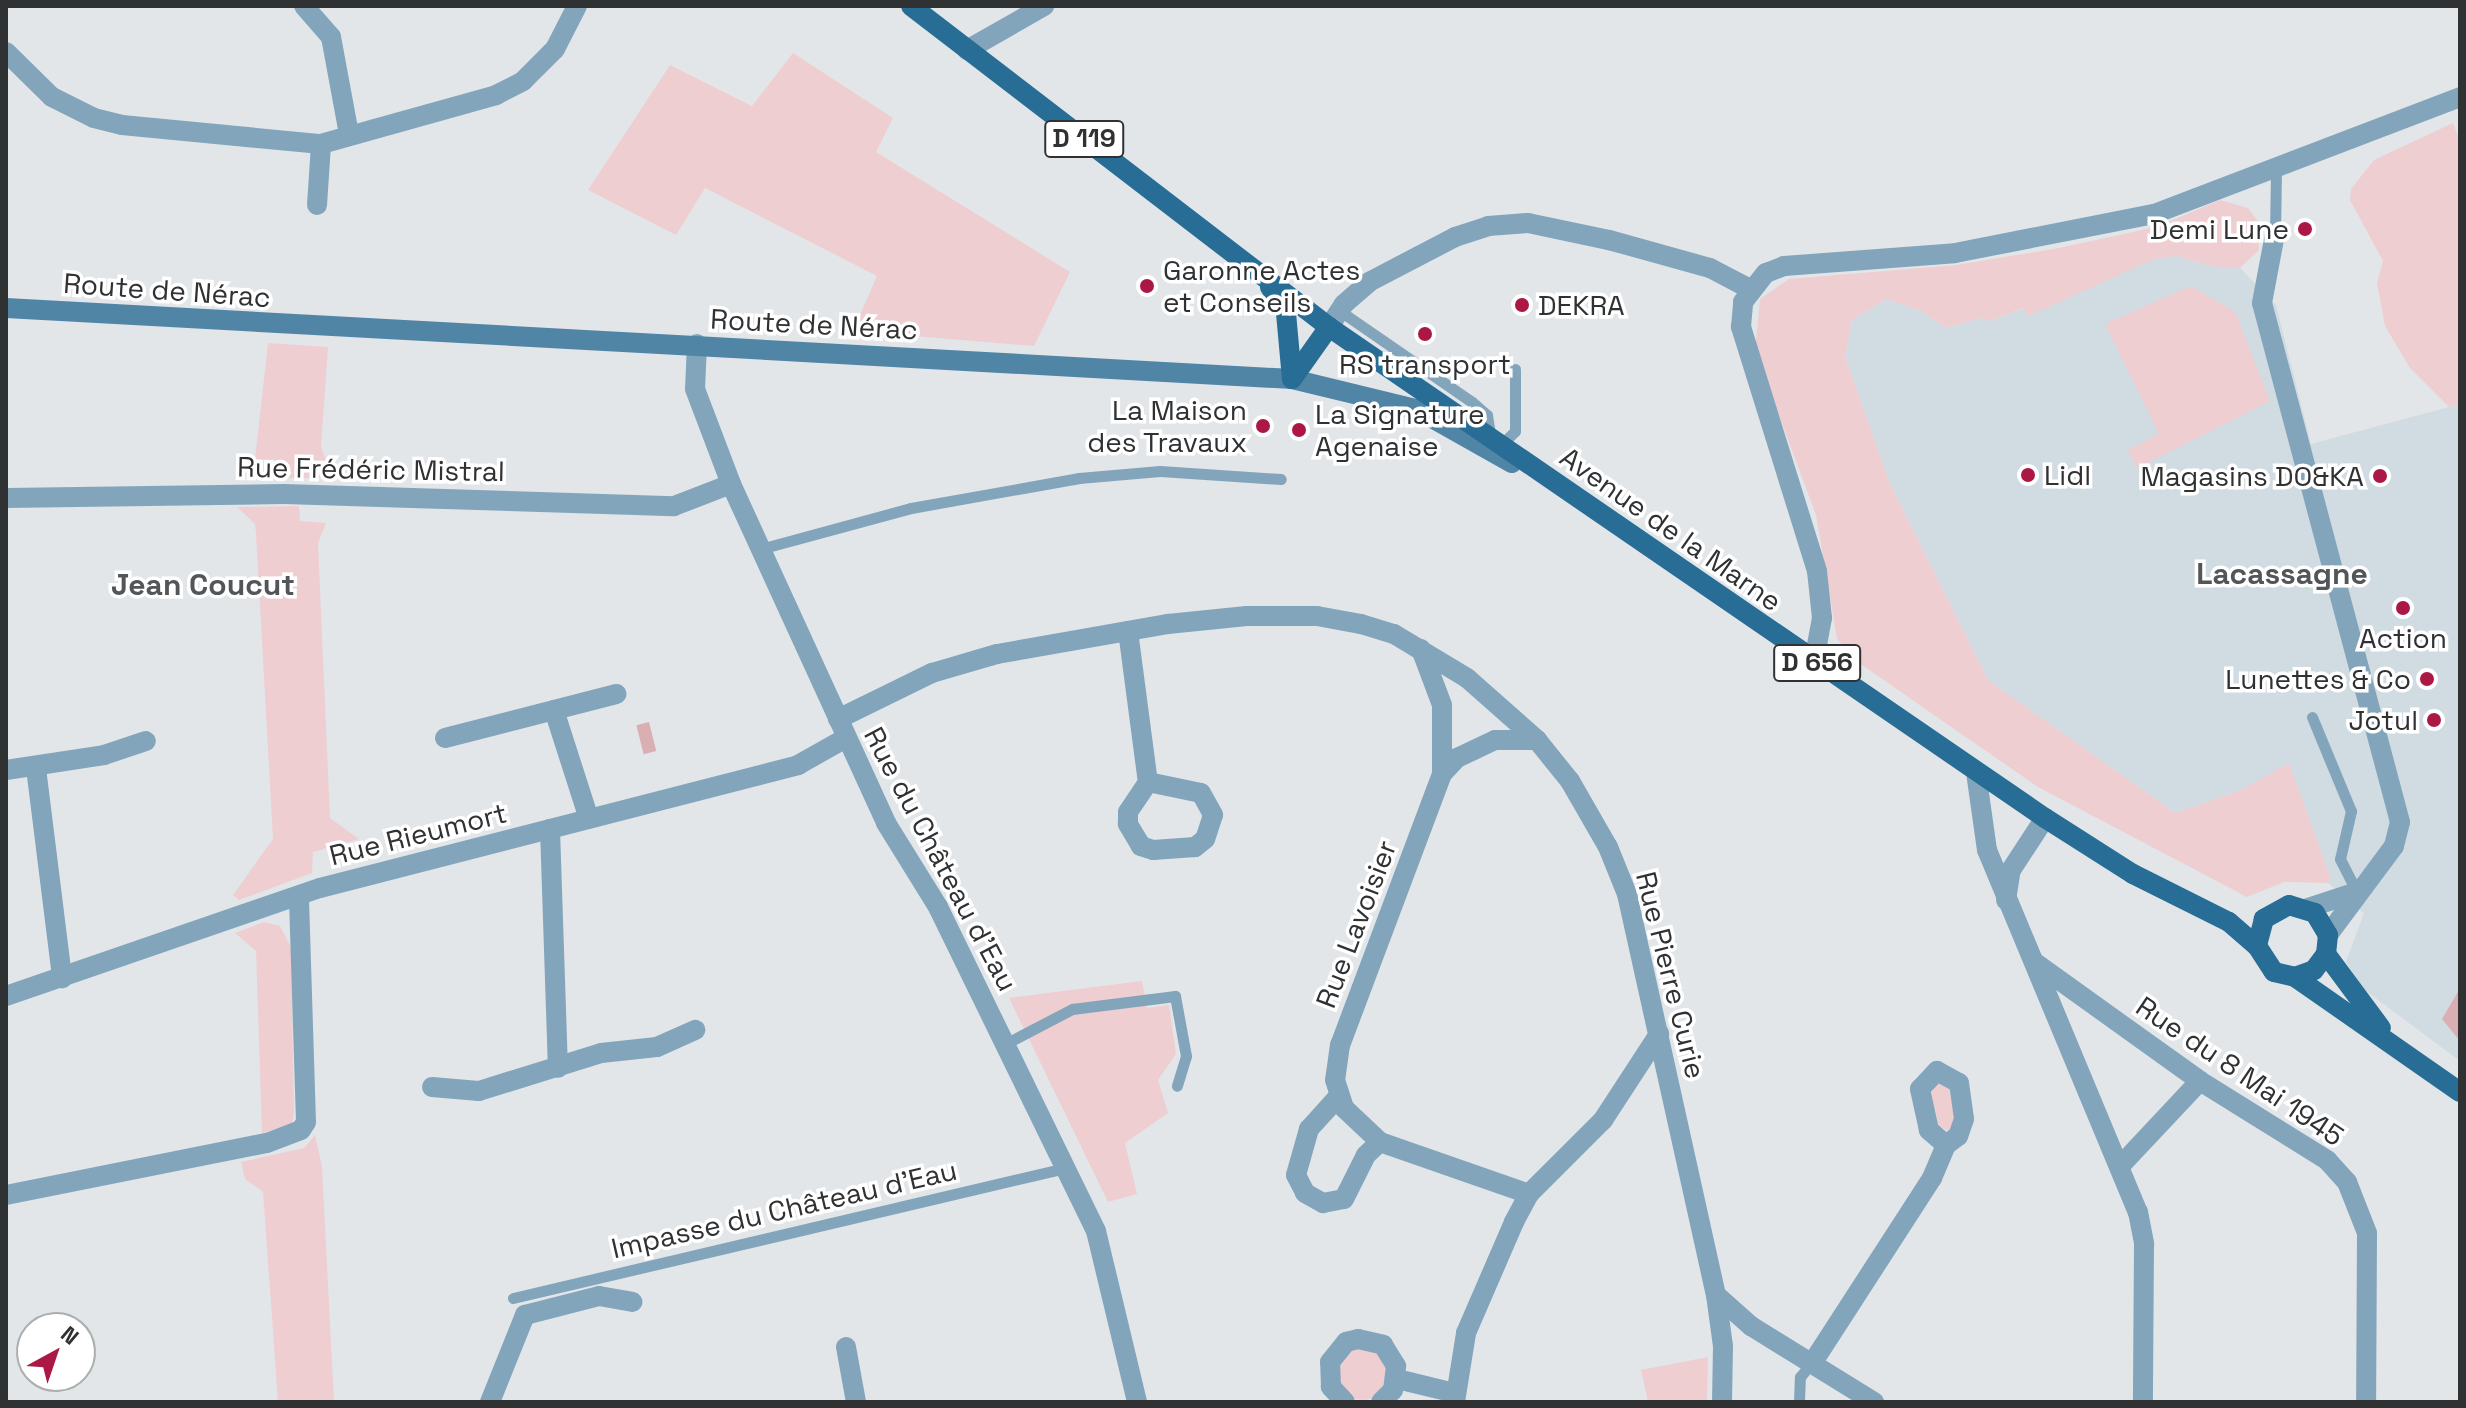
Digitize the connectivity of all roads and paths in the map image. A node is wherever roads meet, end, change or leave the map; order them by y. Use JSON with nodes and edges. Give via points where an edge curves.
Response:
{"nodes":[{"id":1,"x":304,"y":6,"type":"edge"},
{"id":2,"x":577,"y":6,"type":"edge"},
{"id":3,"x":911,"y":6,"type":"edge"},
{"id":4,"x":1044,"y":6,"type":"edge"},
{"id":5,"x":967,"y":50,"type":"junction"},
{"id":6,"x":6,"y":52,"type":"edge"},
{"id":7,"x":2460,"y":97,"type":"edge"},
{"id":8,"x":349,"y":134,"type":"junction"},
{"id":9,"x":321,"y":144,"type":"junction"},
{"id":10,"x":2276,"y":167,"type":"junction"},
{"id":11,"x":317,"y":205,"type":"dead end"},
{"id":12,"x":2275,"y":234,"type":"joint"},
{"id":13,"x":1258,"y":272,"type":"junction"},
{"id":14,"x":1750,"y":289,"type":"junction"},
{"id":15,"x":6,"y":308,"type":"edge"},
{"id":16,"x":1334,"y":319,"type":"junction"},
{"id":17,"x":697,"y":344,"type":"junction"},
{"id":18,"x":1515,"y":369,"type":"dead end"},
{"id":19,"x":1292,"y":379,"type":"junction"},
{"id":20,"x":1496,"y":440,"type":"junction"},
{"id":21,"x":1281,"y":479,"type":"dead end"},
{"id":22,"x":731,"y":484,"type":"junction"},
{"id":23,"x":6,"y":498,"type":"edge"},
{"id":24,"x":1588,"y":508,"type":"junction"},
{"id":25,"x":760,"y":549,"type":"junction"},
{"id":26,"x":1128,"y":631,"type":"junction"},
{"id":27,"x":1421,"y":649,"type":"junction"},
{"id":28,"x":1814,"y":661,"type":"junction"},
{"id":29,"x":616,"y":694,"type":"dead end"},
{"id":30,"x":554,"y":710,"type":"junction"},
{"id":31,"x":2312,"y":717,"type":"dead end"},
{"id":32,"x":838,"y":719,"type":"junction"},
{"id":33,"x":445,"y":738,"type":"dead end"},
{"id":34,"x":846,"y":738,"type":"junction"},
{"id":35,"x":1537,"y":740,"type":"junction"},
{"id":36,"x":146,"y":741,"type":"dead end"},
{"id":37,"x":36,"y":768,"type":"junction"},
{"id":38,"x":6,"y":770,"type":"edge"},
{"id":39,"x":1976,"y":772,"type":"junction"},
{"id":40,"x":1442,"y":774,"type":"junction"},
{"id":41,"x":1148,"y":782,"type":"dead end"},
{"id":42,"x":2045,"y":818,"type":"junction"},
{"id":43,"x":589,"y":819,"type":"junction"},
{"id":44,"x":550,"y":829,"type":"junction"},
{"id":45,"x":2357,"y":892,"type":"junction"},
{"id":46,"x":299,"y":896,"type":"junction"},
{"id":47,"x":2006,"y":900,"type":"junction"},
{"id":48,"x":2308,"y":908,"type":"junction"},
{"id":49,"x":2264,"y":919,"type":"junction"},
{"id":50,"x":2229,"y":922,"type":"junction"},
{"id":51,"x":2327,"y":944,"type":"junction"},
{"id":52,"x":2257,"y":946,"type":"junction"},
{"id":53,"x":2033,"y":962,"type":"junction"},
{"id":54,"x":2295,"y":977,"type":"junction"},
{"id":55,"x":62,"y":978,"type":"junction"},
{"id":56,"x":6,"y":996,"type":"edge"},
{"id":57,"x":695,"y":1030,"type":"dead end"},
{"id":58,"x":1659,"y":1034,"type":"junction"},
{"id":59,"x":2394,"y":1043,"type":"junction"},
{"id":60,"x":1005,"y":1044,"type":"junction"},
{"id":61,"x":558,"y":1068,"type":"junction"},
{"id":62,"x":2200,"y":1081,"type":"junction"},
{"id":63,"x":1177,"y":1086,"type":"dead end"},
{"id":64,"x":432,"y":1087,"type":"dead end"},
{"id":65,"x":2460,"y":1092,"type":"edge"},
{"id":66,"x":1338,"y":1097,"type":"junction"},
{"id":67,"x":1380,"y":1142,"type":"junction"},
{"id":68,"x":1946,"y":1145,"type":"dead end"},
{"id":69,"x":2122,"y":1164,"type":"junction"},
{"id":70,"x":1065,"y":1168,"type":"junction"},
{"id":71,"x":1529,"y":1194,"type":"junction"},
{"id":72,"x":6,"y":1195,"type":"edge"},
{"id":73,"x":1716,"y":1295,"type":"junction"},
{"id":74,"x":513,"y":1298,"type":"dead end"},
{"id":75,"x":632,"y":1302,"type":"dead end"},
{"id":76,"x":846,"y":1347,"type":"dead end"},
{"id":77,"x":1813,"y":1362,"type":"junction"},
{"id":78,"x":1397,"y":1379,"type":"junction"},
{"id":79,"x":1455,"y":1398,"type":"edge"},
{"id":80,"x":490,"y":1402,"type":"edge"},
{"id":81,"x":856,"y":1402,"type":"edge"},
{"id":82,"x":1137,"y":1402,"type":"edge"},
{"id":83,"x":1345,"y":1402,"type":"edge"},
{"id":84,"x":1381,"y":1402,"type":"edge"},
{"id":85,"x":1722,"y":1402,"type":"edge"},
{"id":86,"x":1799,"y":1402,"type":"edge"},
{"id":87,"x":1874,"y":1402,"type":"edge"},
{"id":88,"x":2143,"y":1402,"type":"edge"},
{"id":89,"x":2366,"y":1402,"type":"edge"}],
"edges":[{"from":1,"to":8,"type":"street","via":[[331,37]]},
{"from":2,"to":8,"type":"street","via":[[555,49],[523,81],[496,95]]},
{"from":3,"to":5,"type":"main road","number":"D 119"},
{"from":4,"to":5,"type":"street"},
{"from":5,"to":13,"type":"main road","number":"D 119"},
{"from":6,"to":9,"type":"street","via":[[52,97],[94,118]]},
{"from":7,"to":10,"type":"street"},
{"from":8,"to":9,"type":"street"},
{"from":9,"to":11,"type":"street"},
{"from":10,"to":12,"type":"lane"},
{"from":10,"to":14,"type":"street","via":[[2154,214],[1955,253],[1784,266]]},
{"from":12,"to":45,"type":"street","via":[[2262,303],[2400,822],[2394,846]]},
{"from":13,"to":16,"type":"main road","number":"D 119"},
{"from":13,"to":19,"type":"main road","number":"D 119","via":[[1286,313]]},
{"from":14,"to":16,"type":"street","via":[[1710,268],[1528,223],[1455,237],[1355,292]]},
{"from":14,"to":28,"type":"street","via":[[1741,327],[1817,571],[1822,618]]},
{"from":15,"to":17,"type":"main road","name":"Route de Nérac","number":"D 656"},
{"from":16,"to":19,"type":"main road"},
{"from":16,"to":20,"type":"main road","name":"Avenue de la Marne","number":"D 119"},
{"from":17,"to":19,"type":"main road","name":"Route de Nérac","number":"D 656"},
{"from":17,"to":22,"type":"street","name":"Rue du Château d'Eau","via":[[695,389]]},
{"from":18,"to":20,"type":"lane","via":[[1515,431]]},
{"from":19,"to":24,"type":"main road","name":"Route de Nérac","number":"D 656","via":[[1416,409]]},
{"from":20,"to":24,"type":"main road","name":"Avenue de la Marne","number":"D 119"},
{"from":21,"to":25,"type":"lane","via":[[1160,471],[1079,478],[911,508]]},
{"from":22,"to":23,"type":"street","name":"Rue Frédéric Mistral","via":[[674,506],[284,494]]},
{"from":22,"to":25,"type":"street","name":"Rue du Château d'Eau"},
{"from":24,"to":28,"type":"main road","name":"Avenue de la Marne","number":"D 656"},
{"from":25,"to":32,"type":"street","name":"Rue du Château d'Eau"},
{"from":26,"to":27,"type":"street","name":"Rue Pierre Curie","via":[[1247,616],[1317,616],[1394,634]]},
{"from":26,"to":32,"type":"street","name":"Rue Pierre Curie","via":[[997,654],[932,673]]},
{"from":26,"to":41,"type":"street"},
{"from":27,"to":35,"type":"street","name":"Rue Pierre Curie","via":[[1476,686]]},
{"from":27,"to":40,"type":"street","name":"Rue Lavoisier","via":[[1442,705]]},
{"from":28,"to":39,"type":"main road","name":"Avenue de la Marne","number":"D 656"},
{"from":29,"to":30,"type":"street"},
{"from":30,"to":33,"type":"street"},
{"from":30,"to":43,"type":"street"},
{"from":31,"to":45,"type":"lane","via":[[2351,811],[2340,859]]},
{"from":32,"to":34,"type":"street","name":"Rue du Château d'Eau"},
{"from":34,"to":43,"type":"street","name":"Rue Rieumort","via":[[798,765]]},
{"from":34,"to":60,"type":"street","name":"Rue du Château d'Eau"},
{"from":35,"to":40,"type":"street","name":"Rue Lavoisier","via":[[1505,739],[1474,747]]},
{"from":35,"to":58,"type":"street","name":"Rue Pierre Curie","via":[[1570,781],[1608,847],[1627,894]]},
{"from":36,"to":37,"type":"street"},
{"from":37,"to":38,"type":"street"},
{"from":37,"to":55,"type":"street"},
{"from":39,"to":42,"type":"main road","name":"Avenue de la Marne","number":"D 656"},
{"from":39,"to":47,"type":"street","via":[[1987,850]]},
{"from":40,"to":66,"type":"street","name":"Rue Lavoisier","via":[[1340,1045]]},
{"from":42,"to":47,"type":"street","via":[[2011,870]]},
{"from":42,"to":50,"type":"main road","name":"Avenue de la Marne","number":"D 656","via":[[2133,874]]},
{"from":43,"to":44,"type":"street","name":"Rue Rieumort"},
{"from":44,"to":46,"type":"street","name":"Rue Rieumort"},
{"from":44,"to":61,"type":"street"},
{"from":45,"to":48,"type":"street"},
{"from":45,"to":51,"type":"street"},
{"from":46,"to":55,"type":"street","name":"Rue Rieumort"},
{"from":46,"to":72,"type":"street","via":[[306,1122],[301,1130],[267,1143]]},
{"from":47,"to":53,"type":"street"},
{"from":48,"to":49,"type":"main road","via":[[2279,907]]},
{"from":48,"to":51,"type":"main road","via":[[2321,919]]},
{"from":49,"to":50,"type":"main road"},
{"from":49,"to":52,"type":"main road"},
{"from":50,"to":52,"type":"main road","name":"Avenue de la Marne","number":"D 656"},
{"from":51,"to":54,"type":"main road","via":[[2314,970]]},
{"from":51,"to":59,"type":"main road","via":[[2347,989]]},
{"from":52,"to":54,"type":"main road","via":[[2266,965]]},
{"from":53,"to":62,"type":"street","name":"Rue du 8 Mai 1945"},
{"from":53,"to":69,"type":"street"},
{"from":54,"to":59,"type":"main road"},
{"from":55,"to":56,"type":"street","name":"Rue Rieumort"},
{"from":57,"to":61,"type":"street","via":[[657,1047],[601,1053]]},
{"from":58,"to":71,"type":"street","via":[[1603,1120]]},
{"from":58,"to":73,"type":"street","name":"Rue Pierre Curie"},
{"from":59,"to":65,"type":"main road"},
{"from":60,"to":63,"type":"lane","via":[[1072,1009],[1175,996],[1186,1056]]},
{"from":60,"to":70,"type":"street","name":"Rue du Château d'Eau"},
{"from":61,"to":64,"type":"street","via":[[479,1091]]},
{"from":62,"to":69,"type":"street"},
{"from":62,"to":89,"type":"street","name":"Rue du 8 Mai 1945","via":[[2327,1160],[2360,1206],[2367,1233]]},
{"from":66,"to":67,"type":"street","via":[[1360,1127]]},
{"from":66,"to":67,"type":"street","via":[[1309,1129],[1296,1175],[1305,1193],[1323,1203],[1344,1199],[1366,1155]]},
{"from":67,"to":71,"type":"street"},
{"from":68,"to":77,"type":"street","via":[[1932,1178]]},
{"from":69,"to":88,"type":"street","via":[[2144,1244]]},
{"from":70,"to":74,"type":"lane","name":"Impasse du Château d'Eau"},
{"from":70,"to":82,"type":"street","name":"Rue du Château d'Eau","via":[[1110,1277]]},
{"from":71,"to":79,"type":"street","via":[[1476,1304]]},
{"from":73,"to":77,"type":"street","via":[[1751,1326]]},
{"from":73,"to":85,"type":"street","name":"Rue Pierre Curie","via":[[1723,1346]]},
{"from":75,"to":80,"type":"street","via":[[599,1296],[525,1315]]},
{"from":76,"to":81,"type":"street"},
{"from":77,"to":86,"type":"lane","via":[[1800,1377]]},
{"from":77,"to":87,"type":"street"},
{"from":78,"to":79,"type":"street"},
{"from":78,"to":83,"type":"street","via":[[1396,1366],[1383,1345],[1371,1340],[1346,1342],[1330,1362],[1328,1374],[1331,1387]]},
{"from":78,"to":84,"type":"street"}]}
